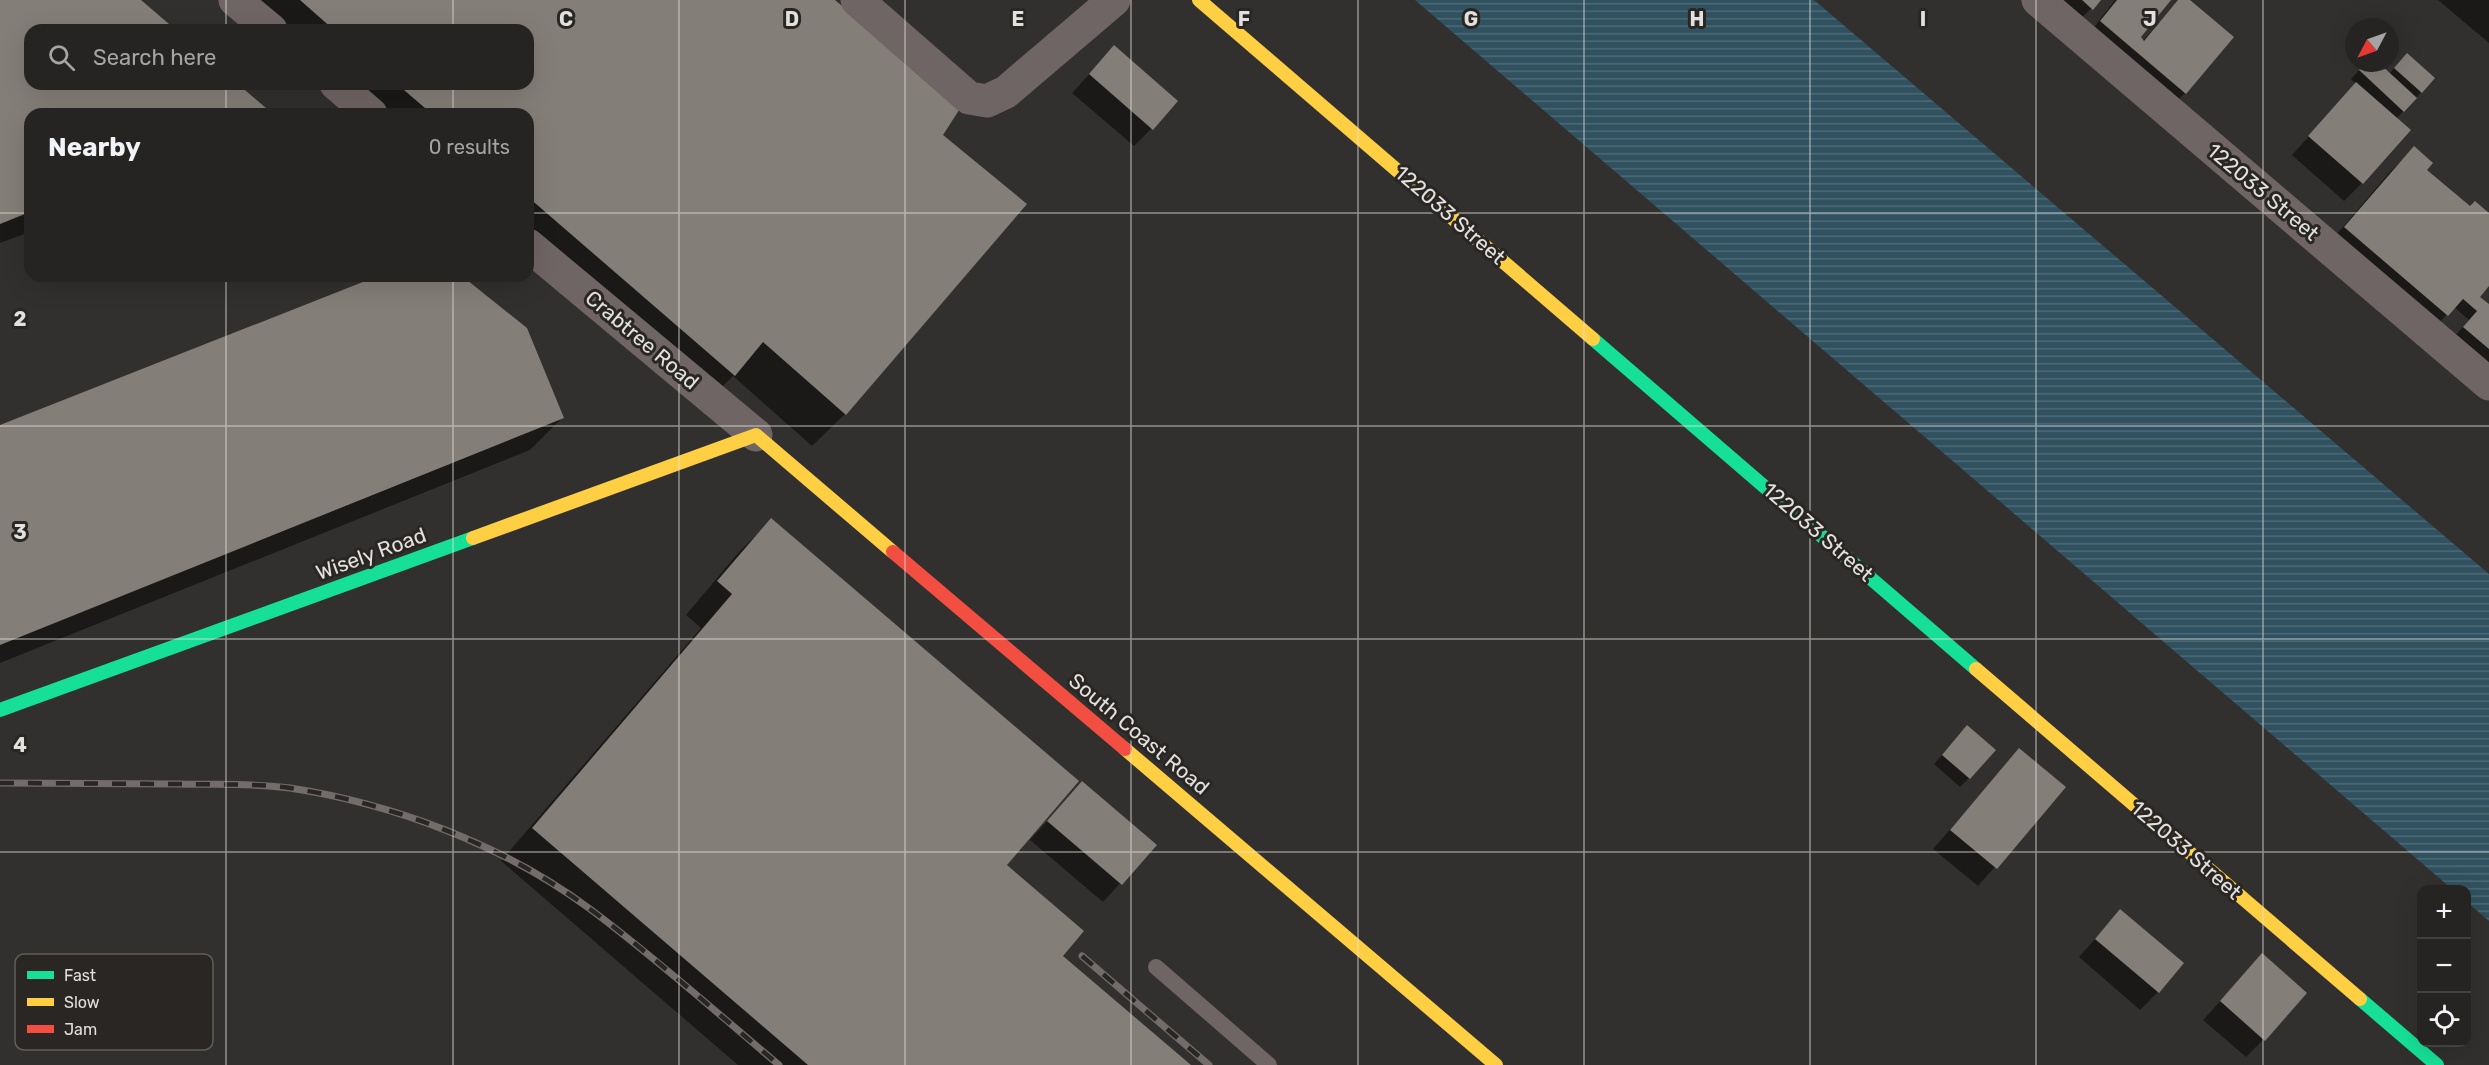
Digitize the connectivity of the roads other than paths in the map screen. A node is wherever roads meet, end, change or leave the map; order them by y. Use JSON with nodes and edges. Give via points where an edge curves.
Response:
{"nodes":[{"id":1,"x":235,"y":0,"type":"edge"},
{"id":2,"x":857,"y":0,"type":"edge"},
{"id":3,"x":1114,"y":0,"type":"edge"},
{"id":4,"x":1199,"y":0,"type":"edge"},
{"id":5,"x":2037,"y":0,"type":"edge"},
{"id":6,"x":264,"y":24,"type":"edge"},
{"id":7,"x":343,"y":90,"type":"edge"},
{"id":8,"x":364,"y":108,"type":"edge"},
{"id":9,"x":534,"y":250,"type":"edge"},
{"id":10,"x":2489,"y":384,"type":"edge"},
{"id":11,"x":756,"y":435,"type":"junction"},
{"id":12,"x":1,"y":711,"type":"edge"},
{"id":13,"x":1156,"y":967,"type":"dead end"},
{"id":14,"x":1269,"y":1065,"type":"edge"},
{"id":15,"x":1496,"y":1065,"type":"edge"},
{"id":16,"x":2437,"y":1065,"type":"edge"}],
"edges":[{"from":1,"to":6,"type":"street"},
{"from":2,"to":3,"type":"street","via":[[969,98],[987,101],[1006,92]]},
{"from":4,"to":16,"type":"street","name":"122033 Street"},
{"from":5,"to":10,"type":"street","name":"122033 Street"},
{"from":7,"to":8,"type":"street"},
{"from":9,"to":11,"type":"street","name":"Crabtree Road"},
{"from":11,"to":12,"type":"street","name":"Wisely Road"},
{"from":11,"to":15,"type":"street","name":"South Coast Road"},
{"from":13,"to":14,"type":"lane"}]}
